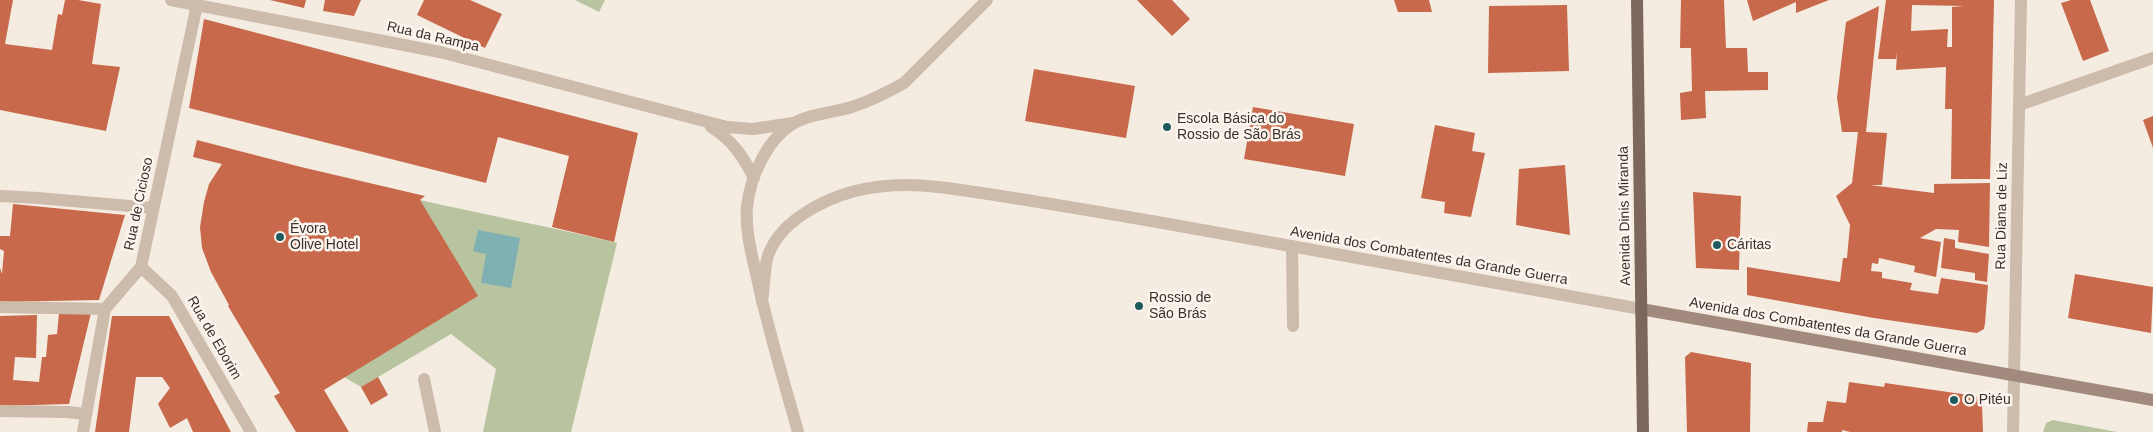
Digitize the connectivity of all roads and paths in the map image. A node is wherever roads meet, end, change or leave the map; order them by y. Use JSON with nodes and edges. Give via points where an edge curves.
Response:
{"nodes":[{"id":1,"x":171,"y":0,"type":"edge"},
{"id":2,"x":987,"y":0,"type":"edge"},
{"id":3,"x":1637,"y":0,"type":"edge"},
{"id":4,"x":2021,"y":0,"type":"edge"},
{"id":5,"x":197,"y":2,"type":"edge"},
{"id":6,"x":2153,"y":58,"type":"edge"},
{"id":7,"x":2019,"y":105,"type":"junction"},
{"id":8,"x":685,"y":117,"type":"junction"},
{"id":9,"x":793,"y":124,"type":"junction"},
{"id":10,"x":754,"y":178,"type":"junction"},
{"id":11,"x":0,"y":196,"type":"edge"},
{"id":12,"x":153,"y":208,"type":"junction"},
{"id":13,"x":1292,"y":246,"type":"junction"},
{"id":14,"x":141,"y":267,"type":"junction"},
{"id":15,"x":762,"y":302,"type":"junction"},
{"id":16,"x":0,"y":307,"type":"edge"},
{"id":17,"x":105,"y":309,"type":"junction"},
{"id":18,"x":1641,"y":309,"type":"junction"},
{"id":19,"x":1293,"y":326,"type":"dead end"},
{"id":20,"x":2014,"y":375,"type":"junction"},
{"id":21,"x":424,"y":379,"type":"dead end"},
{"id":22,"x":2153,"y":400,"type":"edge"},
{"id":23,"x":0,"y":411,"type":"edge"},
{"id":24,"x":85,"y":414,"type":"junction"},
{"id":25,"x":83,"y":432,"type":"edge"},
{"id":26,"x":251,"y":432,"type":"edge"},
{"id":27,"x":436,"y":432,"type":"edge"},
{"id":28,"x":798,"y":432,"type":"edge"},
{"id":29,"x":1643,"y":432,"type":"edge"},
{"id":30,"x":2013,"y":432,"type":"edge"}],
"edges":[{"from":1,"to":5,"type":"street","name":"Rua da Rampa"},
{"from":2,"to":9,"type":"street","via":[[904,83],[852,107],[815,115]]},
{"from":3,"to":18,"type":"main road","name":"Avenida Dinis Miranda"},
{"from":4,"to":7,"type":"street","name":"Rua Diana de Liz"},
{"from":5,"to":8,"type":"street","name":"Rua da Rampa","via":[[440,52]]},
{"from":5,"to":12,"type":"street","name":"Rua de Cicioso"},
{"from":6,"to":7,"type":"street"},
{"from":7,"to":20,"type":"street","name":"Rua Diana de Liz"},
{"from":8,"to":9,"type":"street","name":"Rua da Rampa","via":[[726,127],[753,129]]},
{"from":8,"to":10,"type":"street","name":"Rua da Rampa","via":[[725,136],[744,158]]},
{"from":9,"to":10,"type":"street","via":[[774,141]]},
{"from":10,"to":15,"type":"street","via":[[747,207],[748,228]]},
{"from":11,"to":12,"type":"street"},
{"from":12,"to":14,"type":"street","name":"Rua de Cicioso"},
{"from":13,"to":15,"type":"street","name":"Avenida dos Combatentes da Grande Guerra","via":[[1068,206],[920,184],[874,187],[833,198],[788,225],[768,259]]},
{"from":13,"to":18,"type":"street","name":"Avenida dos Combatentes da Grande Guerra"},
{"from":13,"to":19,"type":"street"},
{"from":14,"to":17,"type":"street","name":"Rua de Cicioso"},
{"from":14,"to":26,"type":"street","name":"Rua de Eborim","via":[[172,296]]},
{"from":15,"to":28,"type":"street"},
{"from":16,"to":17,"type":"street"},
{"from":17,"to":24,"type":"street","name":"Rua de Cicioso"},
{"from":18,"to":20,"type":"street","name":"Avenida dos Combatentes da Grande Guerra"},
{"from":18,"to":29,"type":"main road","name":"Avenida Dinis Miranda"},
{"from":20,"to":22,"type":"street","name":"Avenida dos Combatentes da Grande Guerra"},
{"from":20,"to":30,"type":"street","name":"Rua Diana de Liz"},
{"from":21,"to":27,"type":"street"},
{"from":23,"to":24,"type":"street"},
{"from":24,"to":25,"type":"street","name":"Rua de Cicioso"}]}
